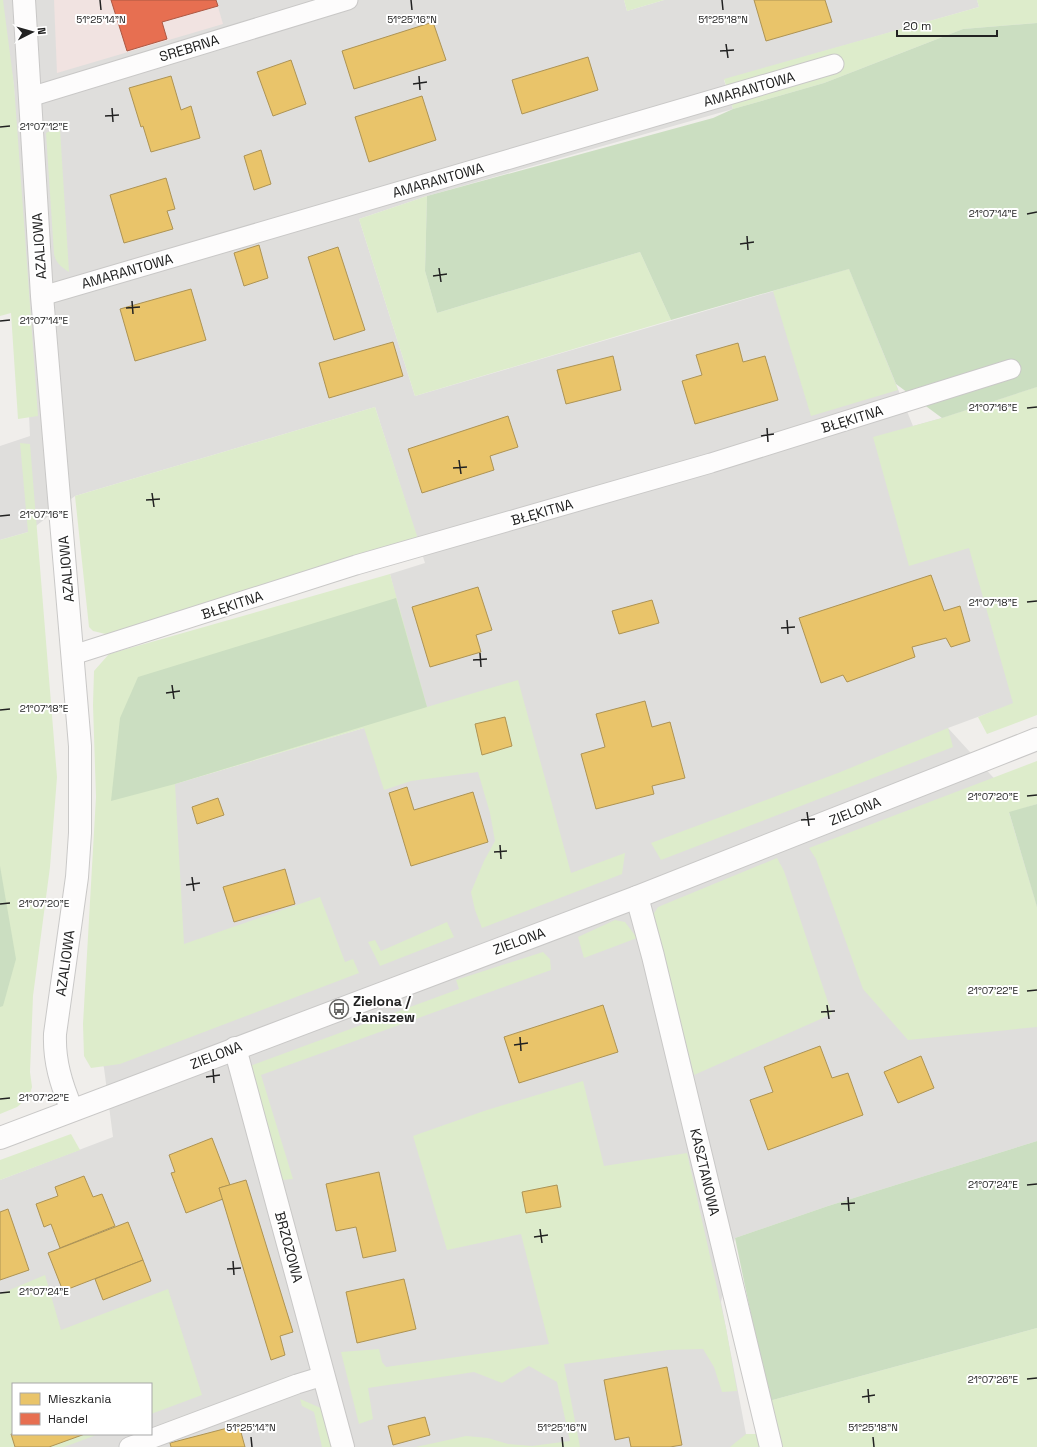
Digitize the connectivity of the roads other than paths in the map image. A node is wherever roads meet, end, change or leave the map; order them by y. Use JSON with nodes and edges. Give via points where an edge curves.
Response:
{"nodes":[{"id":1,"x":24,"y":0,"type":"edge"},
{"id":2,"x":348,"y":0,"type":"edge"},
{"id":3,"x":834,"y":64,"type":"dead end"},
{"id":4,"x":30,"y":97,"type":"junction"},
{"id":5,"x":42,"y":296,"type":"junction"},
{"id":6,"x":1011,"y":369,"type":"dead end"},
{"id":7,"x":73,"y":655,"type":"junction"},
{"id":8,"x":1037,"y":740,"type":"edge"},
{"id":9,"x":637,"y":898,"type":"junction"},
{"id":10,"x":235,"y":1048,"type":"junction"},
{"id":11,"x":72,"y":1110,"type":"junction"},
{"id":12,"x":0,"y":1138,"type":"edge"},
{"id":13,"x":324,"y":1376,"type":"junction"},
{"id":14,"x":129,"y":1447,"type":"edge"},
{"id":15,"x":342,"y":1447,"type":"edge"},
{"id":16,"x":771,"y":1447,"type":"edge"}],
"edges":[{"from":1,"to":4,"type":"street","name":"AZALIOWA"},
{"from":2,"to":4,"type":"lane","name":"SREBRNA"},
{"from":3,"to":5,"type":"lane","name":"AMARANTOWA"},
{"from":4,"to":5,"type":"street","name":"AZALIOWA"},
{"from":5,"to":7,"type":"street","name":"AZALIOWA"},
{"from":6,"to":7,"type":"lane","name":"BŁĘKITNA","via":[[711,463],[356,565]]},
{"from":7,"to":11,"type":"street","name":"AZALIOWA","via":[[80,746],[80,833],[77,877],[55,1034],[58,1073]]},
{"from":8,"to":9,"type":"street","name":"ZIELONA"},
{"from":9,"to":10,"type":"street","name":"ZIELONA"},
{"from":9,"to":16,"type":"street","name":"KASZTANOWA","via":[[654,956]]},
{"from":10,"to":11,"type":"street","name":"ZIELONA"},
{"from":10,"to":13,"type":"street","name":"BRZOZOWA"},
{"from":11,"to":12,"type":"street","name":"ZIELONA"},
{"from":13,"to":14,"type":"lane"},
{"from":13,"to":15,"type":"street","name":"BRZOZOWA"}]}
